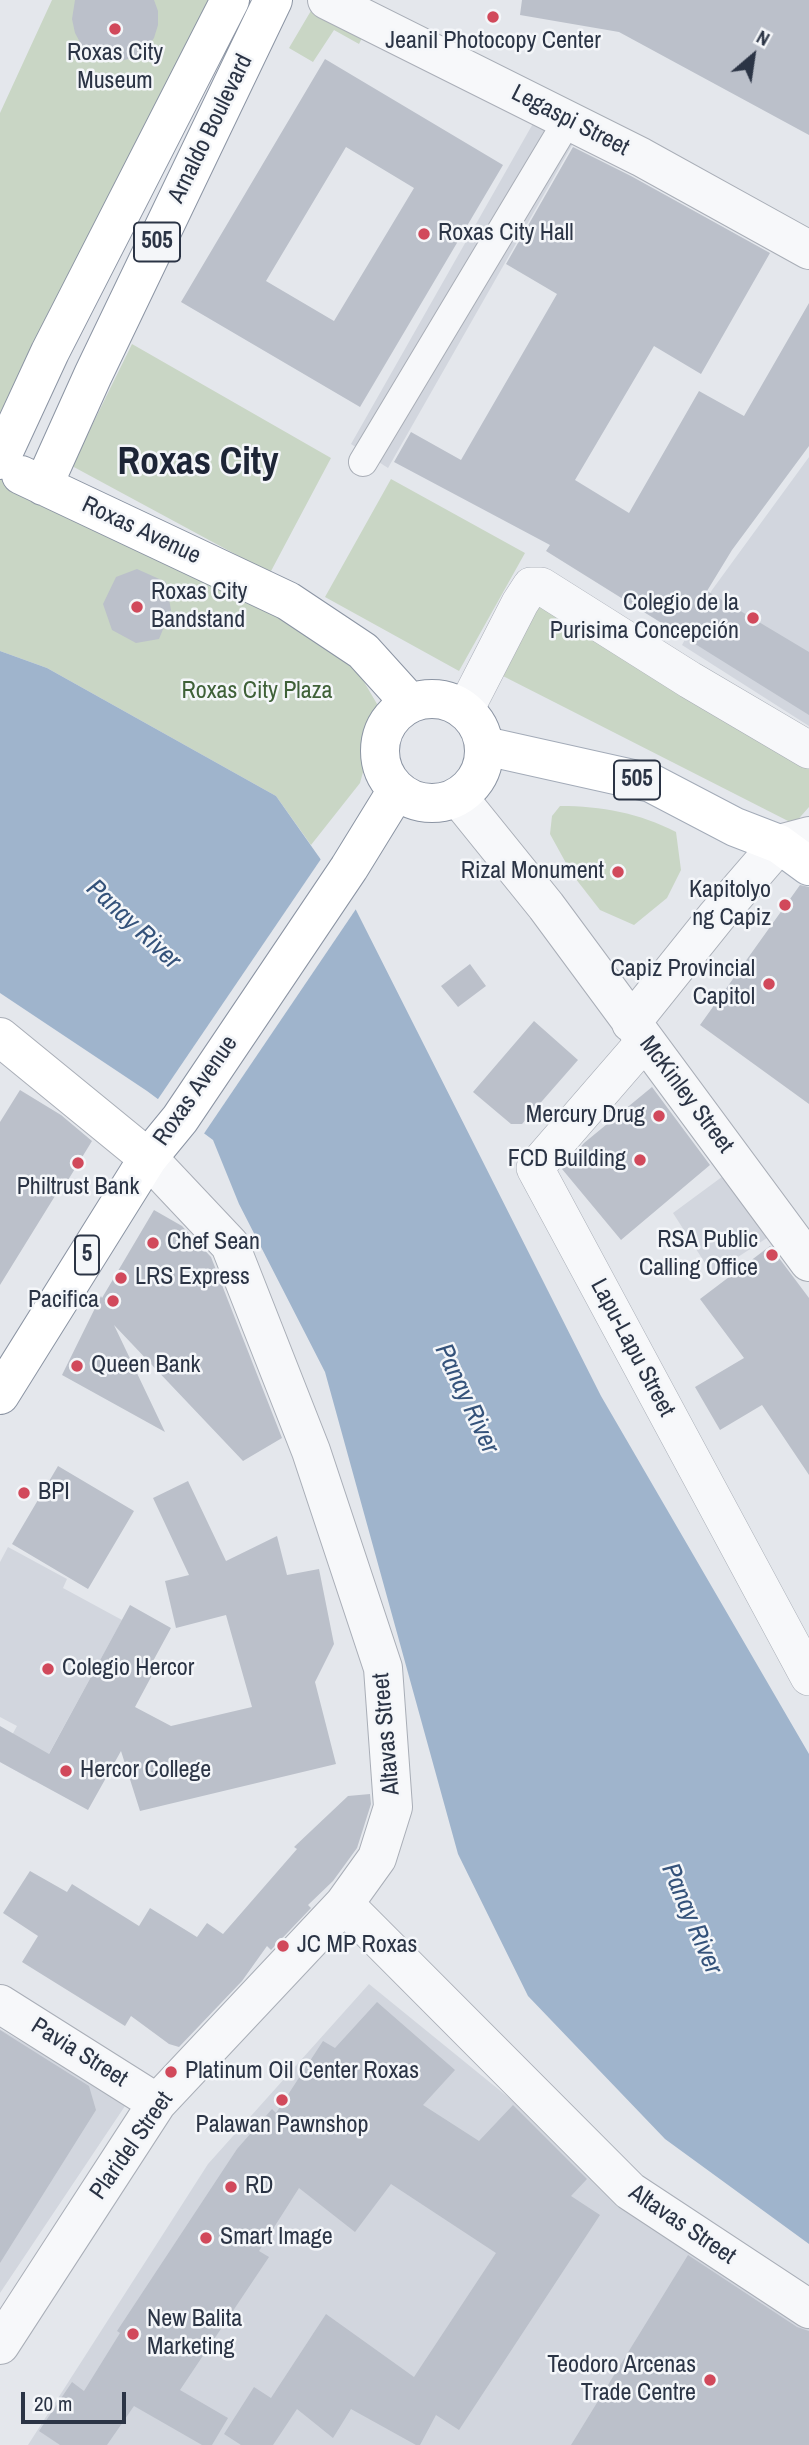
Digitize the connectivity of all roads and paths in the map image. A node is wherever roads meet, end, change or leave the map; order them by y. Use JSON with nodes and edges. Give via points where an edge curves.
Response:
{"nodes":[{"id":1,"x":230,"y":0,"type":"edge"},
{"id":2,"x":273,"y":0,"type":"edge"},
{"id":3,"x":327,"y":0,"type":"edge"},
{"id":4,"x":568,"y":120,"type":"junction"},
{"id":5,"x":809,"y":250,"type":"edge"},
{"id":6,"x":363,"y":462,"type":"dead end"},
{"id":7,"x":0,"y":463,"type":"edge"},
{"id":8,"x":43,"y":486,"type":"junction"},
{"id":9,"x":410,"y":704,"type":"junction"},
{"id":10,"x":465,"y":710,"type":"junction"},
{"id":11,"x":485,"y":746,"type":"junction"},
{"id":12,"x":809,"y":750,"type":"edge"},
{"id":13,"x":397,"y":790,"type":"junction"},
{"id":14,"x":458,"y":797,"type":"junction"},
{"id":15,"x":794,"y":840,"type":"edge"},
{"id":16,"x":809,"y":866,"type":"edge"},
{"id":17,"x":638,"y":1032,"type":"junction"},
{"id":18,"x":0,"y":1037,"type":"edge"},
{"id":19,"x":148,"y":1158,"type":"junction"},
{"id":20,"x":809,"y":1262,"type":"edge"},
{"id":21,"x":0,"y":1395,"type":"edge"},
{"id":22,"x":809,"y":1677,"type":"edge"},
{"id":23,"x":344,"y":1904,"type":"junction"},
{"id":24,"x":0,"y":2004,"type":"edge"},
{"id":25,"x":157,"y":2103,"type":"junction"},
{"id":26,"x":809,"y":2309,"type":"edge"},
{"id":27,"x":0,"y":2345,"type":"edge"}],
"edges":[{"from":1,"to":7,"type":"main road","name":"Arnaldo Boulevard","number":"505","via":[[50,352]]},
{"from":2,"to":8,"type":"main road","name":"Arnaldo Boulevard","number":"505"},
{"from":3,"to":4,"type":"street","name":"Legaspi Street"},
{"from":4,"to":5,"type":"street","name":"Legaspi Street"},
{"from":4,"to":6,"type":"street"},
{"from":7,"to":8,"type":"main road","name":"Roxas Avenue","number":"505"},
{"from":8,"to":9,"type":"main road","name":"Roxas Avenue","number":"505","via":[[288,601],[363,651]]},
{"from":9,"to":10,"type":"main road","via":[[438,699]]},
{"from":9,"to":13,"type":"main road","via":[[396,713],[380,742],[386,776]]},
{"from":10,"to":11,"type":"main road","via":[[482,733]]},
{"from":10,"to":12,"type":"street","via":[[520,603],[531,586],[541,586]]},
{"from":11,"to":14,"type":"main road","via":[[479,775]]},
{"from":11,"to":15,"type":"main road","number":"505","via":[[651,783],[735,827]]},
{"from":13,"to":14,"type":"main road","via":[[428,803]]},
{"from":13,"to":19,"type":"main road","name":"Roxas Avenue","number":"5","via":[[180,1119]]},
{"from":14,"to":17,"type":"street","name":"McKinley Street","via":[[546,906]]},
{"from":15,"to":16,"type":"main road","number":"505"},
{"from":15,"to":17,"type":"street","via":[[716,917]]},
{"from":17,"to":20,"type":"street","name":"McKinley Street"},
{"from":17,"to":22,"type":"street","name":"Lapu-Lapu Street","via":[[535,1168]]},
{"from":18,"to":19,"type":"main road"},
{"from":19,"to":21,"type":"main road","name":"Roxas Avenue","number":"5"},
{"from":19,"to":23,"type":"street","name":"Altavas Street","via":[[230,1245],[311,1451],[383,1668],[393,1807],[377,1858]]},
{"from":23,"to":25,"type":"street","name":"Plaridel Street"},
{"from":23,"to":26,"type":"street","name":"Altavas Street","via":[[630,2191]]},
{"from":24,"to":25,"type":"street","name":"Pavia Street"},
{"from":25,"to":27,"type":"street","name":"Plaridel Street"}]}
